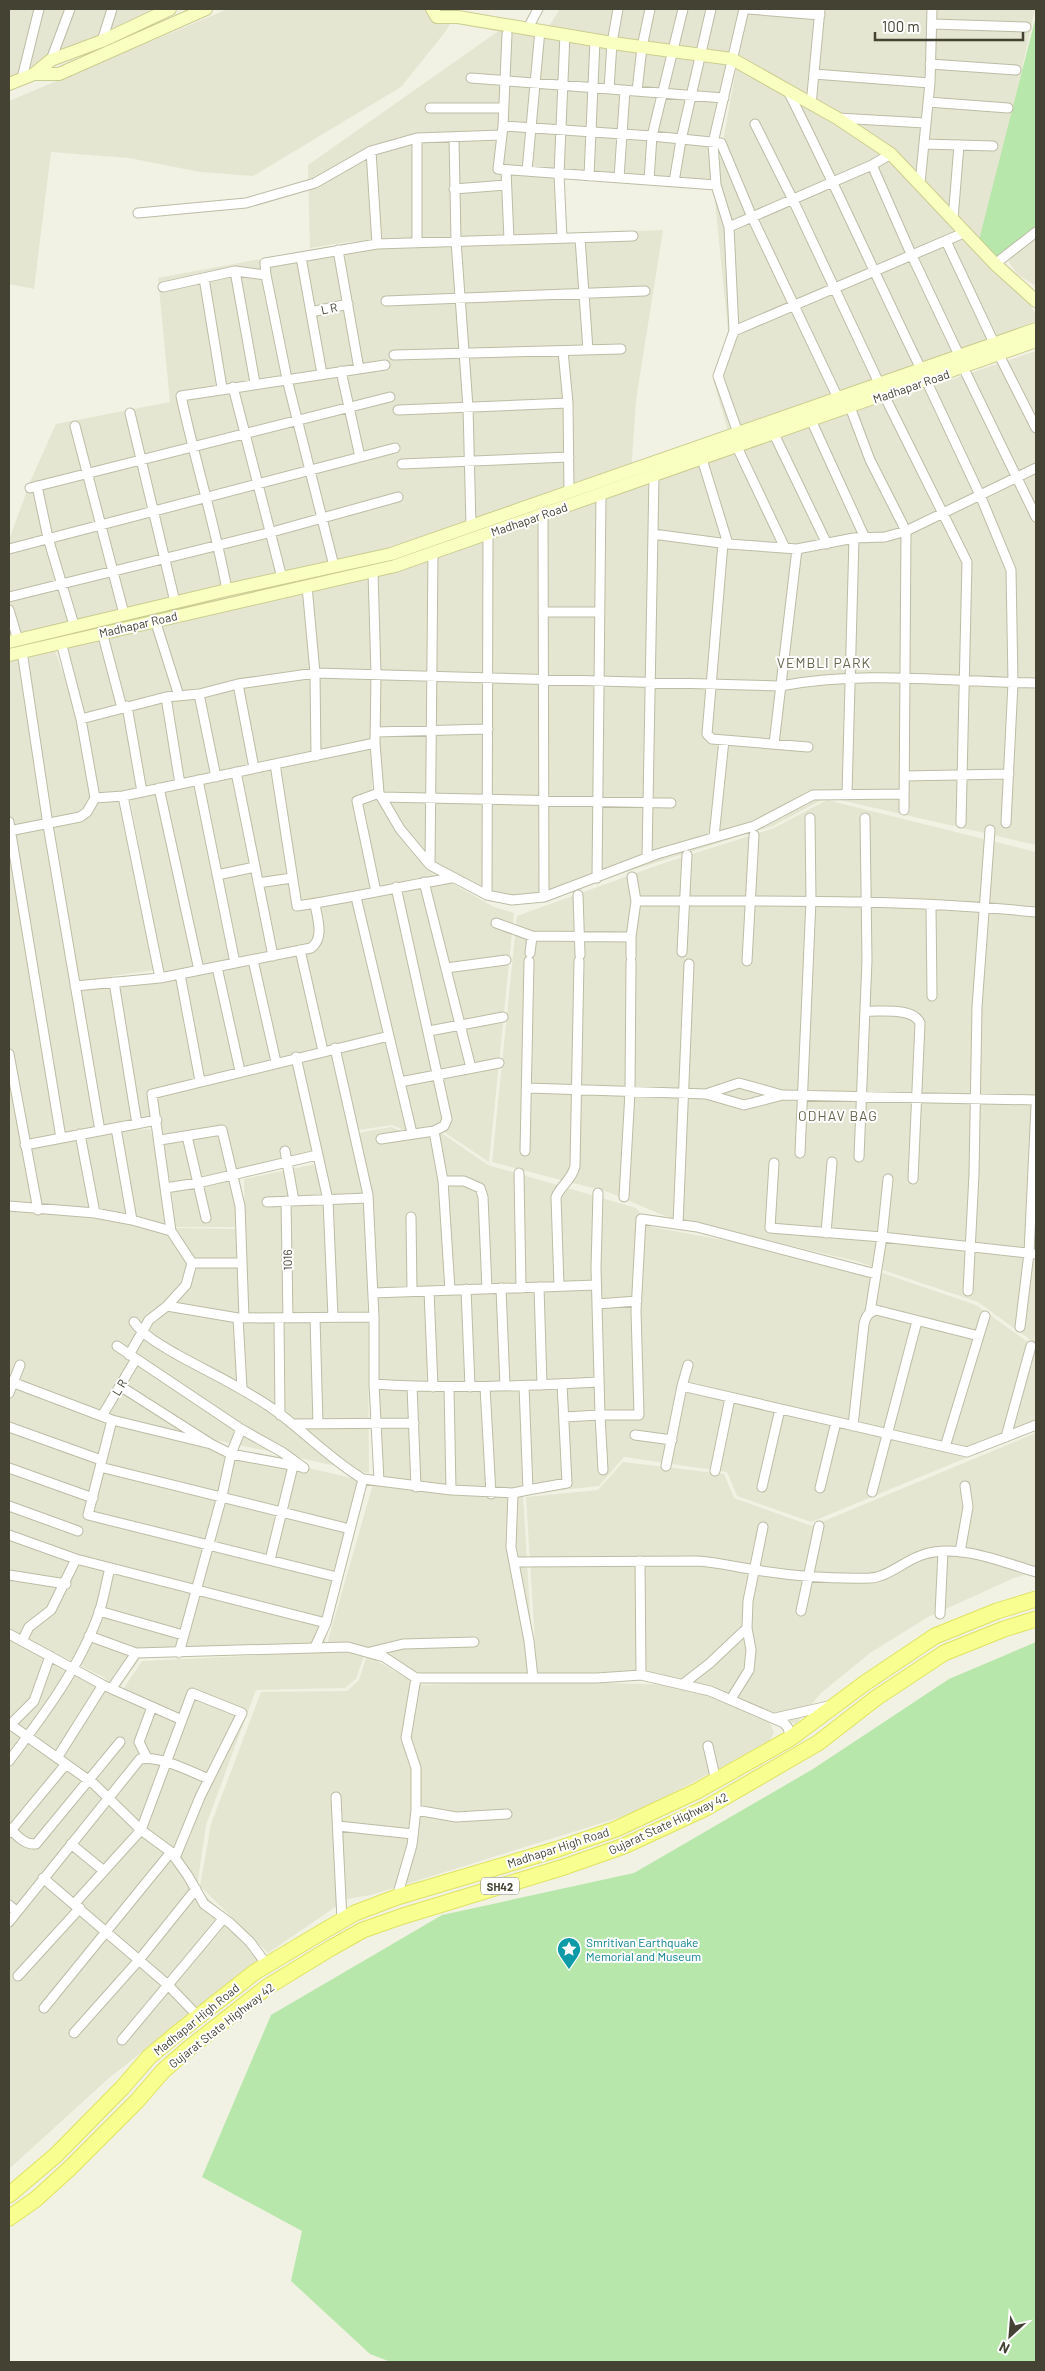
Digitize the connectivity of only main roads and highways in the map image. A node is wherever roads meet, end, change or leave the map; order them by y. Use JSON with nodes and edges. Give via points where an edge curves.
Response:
{"nodes":[{"id":1,"x":170,"y":9,"type":"edge"},
{"id":2,"x":206,"y":9,"type":"edge"},
{"id":3,"x":432,"y":9,"type":"edge"},
{"id":4,"x":152,"y":13,"type":"edge"},
{"id":5,"x":17,"y":79,"type":"edge"},
{"id":6,"x":1020,"y":288,"type":"junction"},
{"id":7,"x":1036,"y":301,"type":"edge"},
{"id":8,"x":1036,"y":311,"type":"edge"},
{"id":9,"x":1036,"y":329,"type":"edge"},
{"id":10,"x":1036,"y":341,"type":"edge"},
{"id":11,"x":996,"y":349,"type":"junction"},
{"id":12,"x":881,"y":389,"type":"junction"},
{"id":13,"x":16,"y":644,"type":"edge"},
{"id":14,"x":9,"y":654,"type":"edge"},
{"id":15,"x":1036,"y":1600,"type":"edge"},
{"id":16,"x":1036,"y":1619,"type":"edge"},
{"id":17,"x":9,"y":2194,"type":"edge"},
{"id":18,"x":9,"y":2218,"type":"edge"}],
"edges":[{"from":1,"to":4,"type":"main road"},
{"from":2,"to":5,"type":"main road","via":[[59,74]]},
{"from":3,"to":6,"type":"main road","via":[[437,17],[458,17],[732,59],[837,118],[891,154]]},
{"from":4,"to":5,"type":"main road","via":[[102,41],[51,60]]},
{"from":6,"to":7,"type":"main road"},
{"from":6,"to":8,"type":"main road"},
{"from":9,"to":11,"type":"main road","name":"Madhapar Road"},
{"from":10,"to":11,"type":"main road","name":"Madhapar Road"},
{"from":11,"to":12,"type":"main road","name":"Madhapar Road"},
{"from":12,"to":13,"type":"main road","name":"Madhapar Road","via":[[838,398],[391,554],[74,625]]},
{"from":12,"to":13,"type":"main road","name":"Madhapar Road","via":[[850,407],[373,572],[61,642]]},
{"from":13,"to":14,"type":"main road","name":"Madhapar Road"},
{"from":15,"to":17,"type":"main road","name":"Madhapar High Road","number":"SH42","via":[[935,1636],[791,1738],[716,1780],[616,1829],[397,1898],[342,1920],[248,1977],[149,2057],[56,2155]]},
{"from":16,"to":18,"type":"main road","name":"Gujarat State Highway 42","number":"SH42","via":[[944,1653],[876,1698],[818,1743],[706,1808],[624,1846],[564,1868],[403,1916],[347,1939],[266,1987],[188,2049],[69,2169]]}]}
